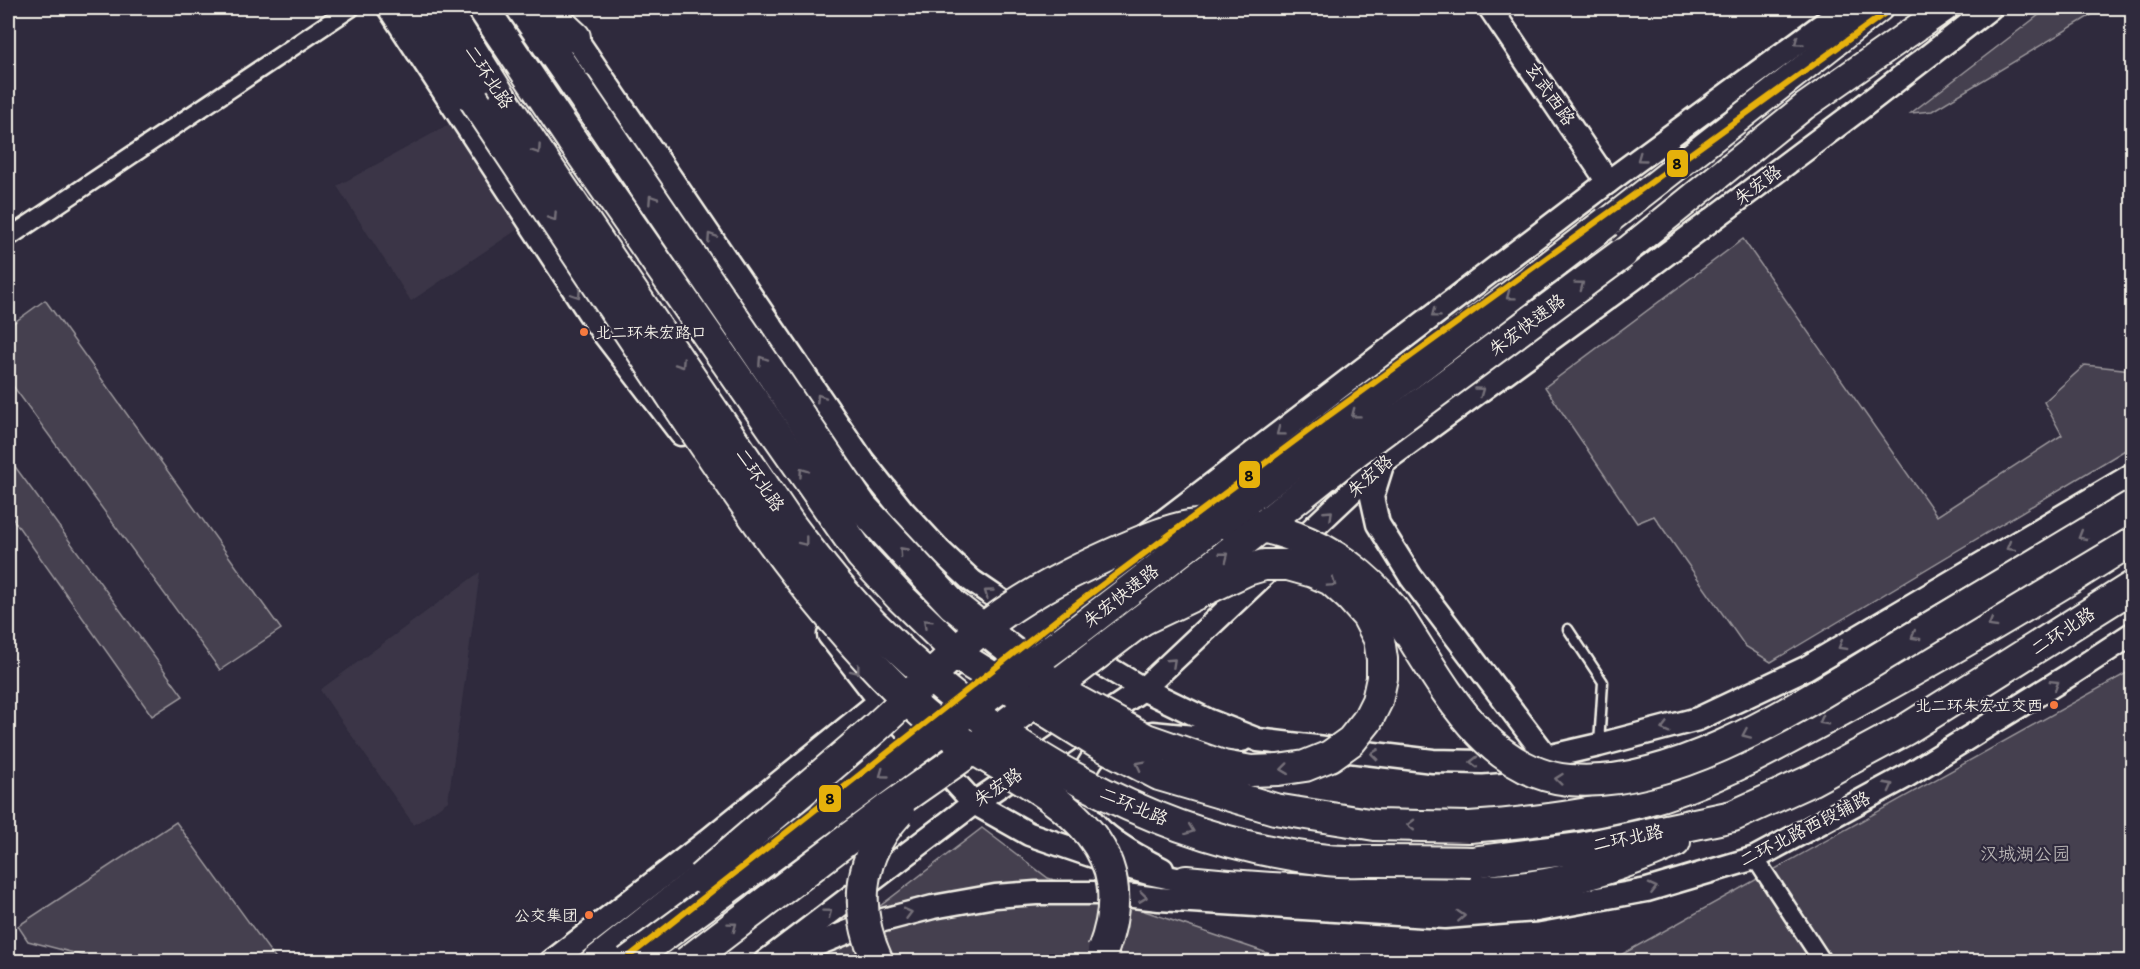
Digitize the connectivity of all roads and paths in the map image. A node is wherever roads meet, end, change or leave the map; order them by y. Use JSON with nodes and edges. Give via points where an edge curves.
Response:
{"nodes":[{"id":1,"x":351,"y":8,"type":"edge"},
{"id":2,"x":389,"y":8,"type":"edge"},
{"id":3,"x":409,"y":8,"type":"edge"},
{"id":4,"x":417,"y":8,"type":"edge"},
{"id":5,"x":445,"y":8,"type":"edge"},
{"id":6,"x":483,"y":8,"type":"edge"},
{"id":7,"x":522,"y":8,"type":"edge"},
{"id":8,"x":544,"y":8,"type":"edge"},
{"id":9,"x":555,"y":8,"type":"edge"},
{"id":10,"x":1490,"y":8,"type":"edge"},
{"id":11,"x":1845,"y":8,"type":"edge"},
{"id":12,"x":1880,"y":8,"type":"edge"},
{"id":13,"x":1945,"y":8,"type":"edge"},
{"id":14,"x":1990,"y":8,"type":"edge"},
{"id":15,"x":575,"y":37,"type":"junction"},
{"id":16,"x":461,"y":98,"type":"junction"},
{"id":17,"x":1608,"y":182,"type":"junction"},
{"id":18,"x":1607,"y":222,"type":"joint"},
{"id":19,"x":8,"y":238,"type":"edge"},
{"id":20,"x":1622,"y":254,"type":"joint"},
{"id":21,"x":1383,"y":462,"type":"junction"},
{"id":22,"x":2133,"y":475,"type":"edge"},
{"id":23,"x":2133,"y":506,"type":"edge"},
{"id":24,"x":2133,"y":540,"type":"edge"},
{"id":25,"x":2133,"y":587,"type":"edge"},
{"id":26,"x":1142,"y":620,"type":"junction"},
{"id":27,"x":1035,"y":624,"type":"junction"},
{"id":28,"x":1568,"y":629,"type":"dead end"},
{"id":29,"x":2133,"y":634,"type":"edge"},
{"id":30,"x":1143,"y":689,"type":"junction"},
{"id":31,"x":880,"y":701,"type":"junction"},
{"id":32,"x":1258,"y":740,"type":"junction"},
{"id":33,"x":1599,"y":746,"type":"junction"},
{"id":34,"x":1547,"y":757,"type":"junction"},
{"id":35,"x":938,"y":774,"type":"junction"},
{"id":36,"x":975,"y":803,"type":"junction"},
{"id":37,"x":1733,"y":816,"type":"junction"},
{"id":38,"x":1755,"y":858,"type":"junction"},
{"id":39,"x":1186,"y":881,"type":"junction"},
{"id":40,"x":1297,"y":889,"type":"junction"},
{"id":41,"x":1240,"y":904,"type":"junction"},
{"id":42,"x":551,"y":962,"type":"edge"},
{"id":43,"x":596,"y":962,"type":"edge"},
{"id":44,"x":628,"y":962,"type":"edge"},
{"id":45,"x":687,"y":962,"type":"edge"},
{"id":46,"x":765,"y":962,"type":"edge"},
{"id":47,"x":774,"y":962,"type":"edge"},
{"id":48,"x":878,"y":962,"type":"edge"},
{"id":49,"x":1097,"y":962,"type":"edge"},
{"id":50,"x":1824,"y":962,"type":"edge"}],
"edges":[{"from":1,"to":19,"type":"street"},
{"from":2,"to":16,"type":"main road"},
{"from":3,"to":16,"type":"highway","via":[[426,54]]},
{"from":4,"to":16,"type":"highway"},
{"from":5,"to":37,"type":"highway","name":"二环北路","one_way":true,"bridge":true,"via":[[504,102],[789,523],[829,576],[937,684],[1074,780],[1201,834],[1328,860],[1472,862],[1581,848]]},
{"from":24,"to":6,"type":"highway","name":"二环北路","one_way":true,"bridge":true,"via":[[1883,688],[1736,766],[1640,802],[1557,818],[1469,827],[1375,825],[1275,809],[1159,775],[1099,744],[965,660],[861,555]]},
{"from":26,"to":7,"type":"highway","one_way":true,"bridge":true,"via":[[1264,565],[1288,565],[1313,572],[1331,580],[1349,596],[1367,616],[1379,639],[1382,668],[1377,701],[1351,741],[1330,756],[1305,766],[1278,770],[1223,766],[1146,739],[1071,698],[953,605],[862,507]]},
{"from":8,"to":15,"type":"highway"},
{"from":9,"to":15,"type":"main road"},
{"from":10,"to":17,"type":"main road","name":"玄武西路"},
{"from":11,"to":17,"type":"main road","one_way":true},
{"from":12,"to":18,"type":"main road"},
{"from":13,"to":20,"type":"main road","name":"朱宏路","via":[[1805,106]]},
{"from":21,"to":14,"type":"main road","name":"朱宏路","one_way":true,"via":[[1662,258]]},
{"from":27,"to":15,"type":"main road","one_way":true,"via":[[972,581],[939,550],[863,461]]},
{"from":16,"to":31,"type":"main road","one_way":true,"via":[[595,322]]},
{"from":16,"to":49,"type":"highway","one_way":true,"bridge":true,"via":[[815,600],[917,708],[956,738],[1047,794],[1081,821],[1094,838],[1111,874],[1114,912]]},
{"from":17,"to":27,"type":"main road","one_way":true,"via":[[1170,515]]},
{"from":18,"to":44,"type":"highway","name":"朱宏快速路","one_way":true,"bridge":true,"via":[[1082,627]]},
{"from":26,"to":20,"type":"highway","name":"朱宏快速路","one_way":true,"bridge":true,"via":[[1355,452]]},
{"from":30,"to":21,"type":"main road","name":"朱宏路","one_way":true},
{"from":21,"to":34,"type":"main road","via":[[1372,496],[1378,524],[1412,577]]},
{"from":22,"to":33,"type":"main road","one_way":true,"via":[[1806,668],[1698,719]]},
{"from":23,"to":43,"type":"highway","one_way":true,"bridge":true,"via":[[1751,733],[1681,761],[1626,778],[1598,781],[1547,777],[1520,765],[1490,743],[1460,711],[1375,588],[1328,551],[1281,532],[1251,526],[1189,526],[1155,535],[1064,577],[996,618],[910,698],[701,878]]},
{"from":25,"to":37,"type":"highway","name":"二环北路","via":[[1905,730],[1812,780]]},
{"from":26,"to":35,"type":"highway","name":"朱宏快速路","bridge":true},
{"from":27,"to":30,"type":"main road"},
{"from":27,"to":31,"type":"main road"},
{"from":28,"to":33,"type":"lane","via":[[1603,682]]},
{"from":38,"to":29,"type":"main road","name":"二环北路西段辅路","one_way":true,"via":[[1905,777]]},
{"from":30,"to":32,"type":"main road"},
{"from":30,"to":36,"type":"main road","name":"朱宏路"},
{"from":31,"to":36,"type":"main road"},
{"from":31,"to":42,"type":"main road"},
{"from":34,"to":32,"type":"main road","one_way":true,"via":[[1433,761]]},
{"from":32,"to":39,"type":"main road","via":[[1128,735],[1098,752],[1084,773],[1083,798],[1088,816],[1102,831]]},
{"from":33,"to":34,"type":"main road"},
{"from":45,"to":35,"type":"highway","name":"朱宏快速路","one_way":true,"bridge":true},
{"from":35,"to":48,"type":"highway","bridge":true,"via":[[891,821],[869,858],[861,901]]},
{"from":36,"to":39,"type":"main road","via":[[1029,834],[1129,868]]},
{"from":46,"to":36,"type":"main road","name":"朱宏路","one_way":true},
{"from":37,"to":40,"type":"highway","via":[[1606,870],[1529,887],[1464,891]]},
{"from":41,"to":38,"type":"main road","name":"二环北路西段辅路","one_way":true,"via":[[1402,916],[1491,915],[1599,900]]},
{"from":38,"to":50,"type":"street"},
{"from":39,"to":40,"type":"highway"},
{"from":39,"to":41,"type":"main road"},
{"from":40,"to":41,"type":"main road"},
{"from":47,"to":41,"type":"main road","name":"二环北路西段辅路","one_way":true,"via":[[868,924],[995,896],[1108,893]]}]}
